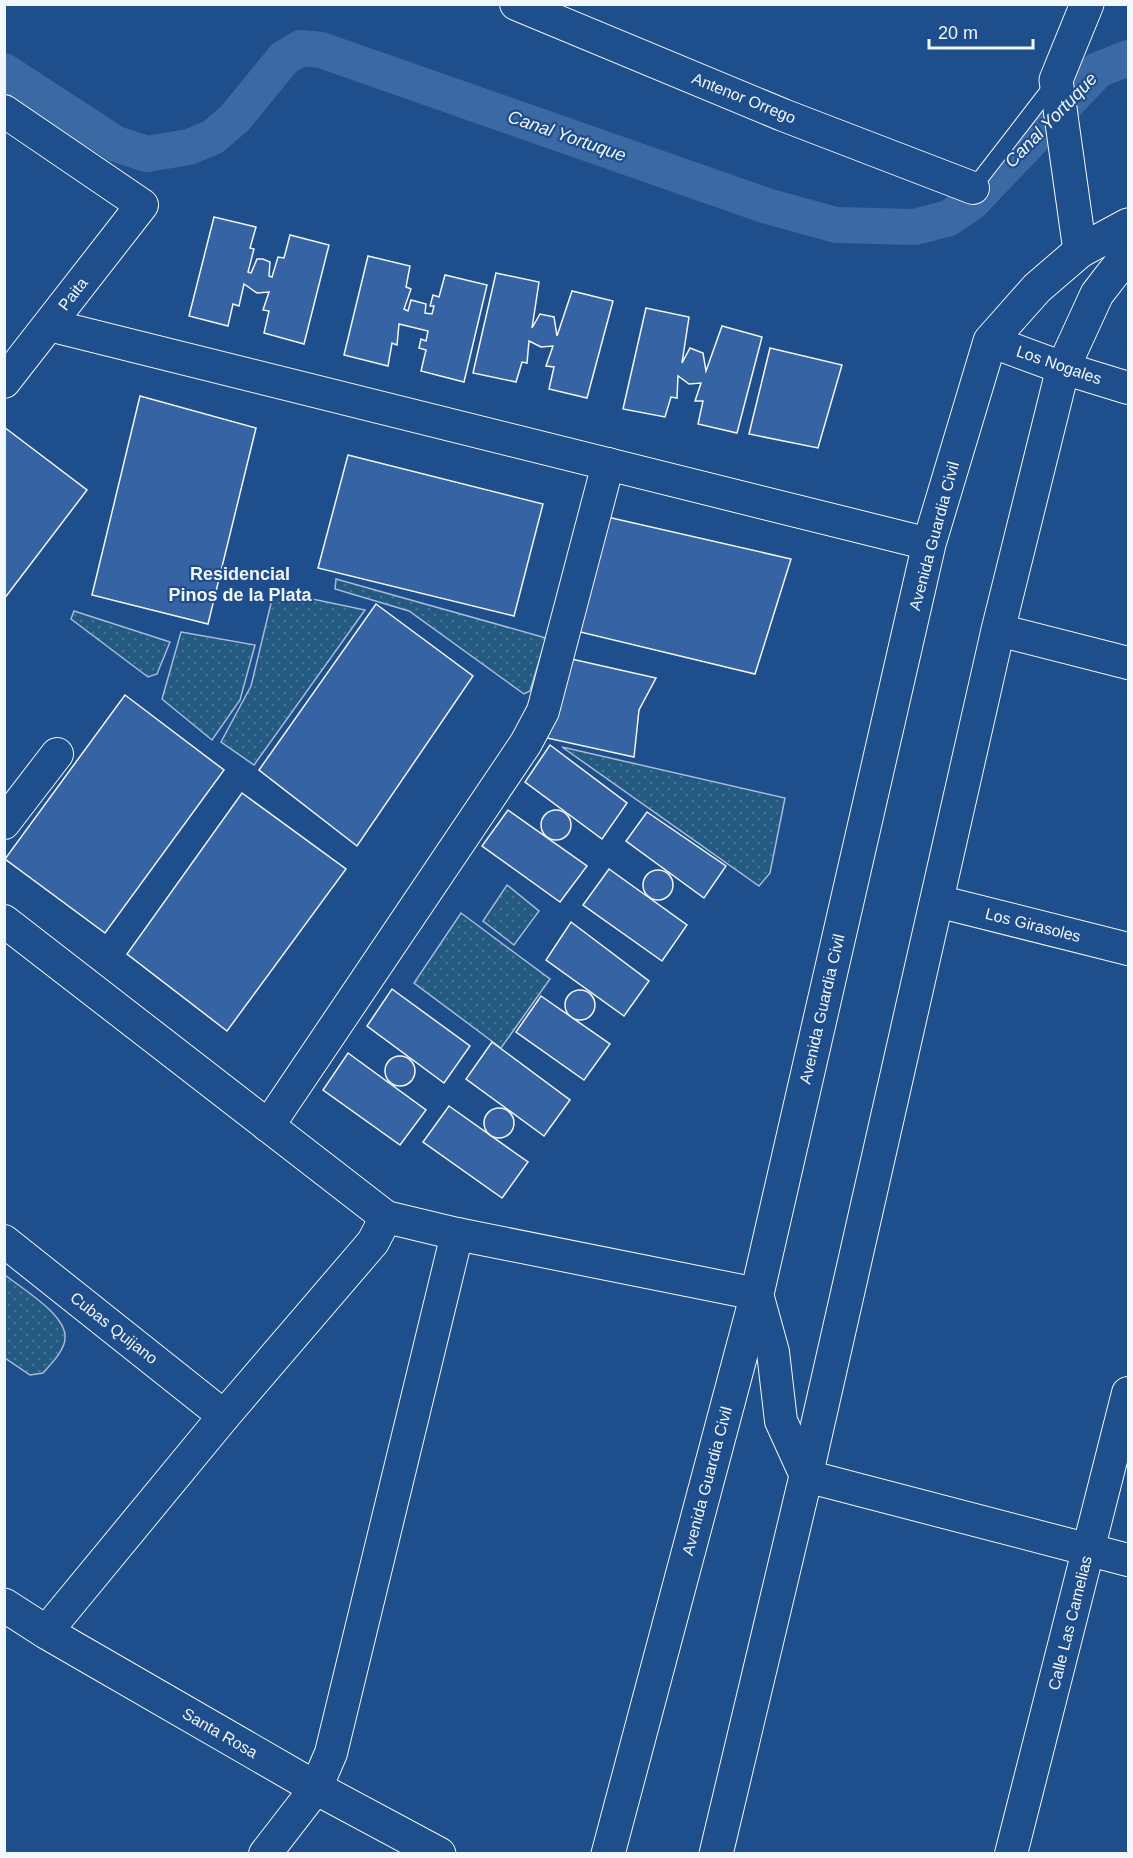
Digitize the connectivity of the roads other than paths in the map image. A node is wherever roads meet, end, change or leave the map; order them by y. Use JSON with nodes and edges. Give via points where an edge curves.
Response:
{"nodes":[{"id":1,"x":516,"y":4,"type":"edge"},
{"id":2,"x":1087,"y":4,"type":"edge"},
{"id":3,"x":1059,"y":101,"type":"junction"},
{"id":4,"x":4,"y":111,"type":"edge"},
{"id":5,"x":973,"y":188,"type":"joint"},
{"id":6,"x":1128,"y":225,"type":"edge"},
{"id":7,"x":1080,"y":251,"type":"junction"},
{"id":8,"x":1128,"y":254,"type":"edge"},
{"id":9,"x":49,"y":325,"type":"junction"},
{"id":10,"x":990,"y":341,"type":"junction"},
{"id":11,"x":1063,"y":368,"type":"junction"},
{"id":12,"x":8,"y":370,"type":"edge"},
{"id":13,"x":1128,"y":388,"type":"edge"},
{"id":14,"x":608,"y":464,"type":"junction"},
{"id":15,"x":929,"y":543,"type":"junction"},
{"id":16,"x":998,"y":630,"type":"junction"},
{"id":17,"x":1128,"y":663,"type":"edge"},
{"id":18,"x":57,"y":754,"type":"dead end"},
{"id":19,"x":4,"y":823,"type":"edge"},
{"id":20,"x":937,"y":901,"type":"junction"},
{"id":21,"x":4,"y":921,"type":"edge"},
{"id":22,"x":1128,"y":949,"type":"edge"},
{"id":23,"x":268,"y":1126,"type":"junction"},
{"id":24,"x":386,"y":1217,"type":"junction"},
{"id":25,"x":457,"y":1234,"type":"junction"},
{"id":26,"x":4,"y":1241,"type":"edge"},
{"id":27,"x":757,"y":1294,"type":"junction"},
{"id":28,"x":1128,"y":1393,"type":"edge"},
{"id":29,"x":224,"y":1416,"type":"junction"},
{"id":30,"x":806,"y":1476,"type":"junction"},
{"id":31,"x":1088,"y":1550,"type":"junction"},
{"id":32,"x":1128,"y":1560,"type":"edge"},
{"id":33,"x":4,"y":1605,"type":"edge"},
{"id":34,"x":46,"y":1632,"type":"junction"},
{"id":35,"x":316,"y":1788,"type":"junction"},
{"id":36,"x":265,"y":1854,"type":"edge"},
{"id":37,"x":439,"y":1854,"type":"edge"},
{"id":38,"x":608,"y":1854,"type":"edge"},
{"id":39,"x":716,"y":1854,"type":"edge"},
{"id":40,"x":1011,"y":1854,"type":"edge"}],
"edges":[{"from":1,"to":5,"type":"street","name":"Antenor Orrego","via":[[783,115]]},
{"from":2,"to":3,"type":"main road"},
{"from":3,"to":5,"type":"lane"},
{"from":3,"to":7,"type":"main road"},
{"from":4,"to":9,"type":"street","name":"Paita","via":[[142,205]]},
{"from":6,"to":7,"type":"main road","name":"Avenida Guardia Civil"},
{"from":7,"to":10,"type":"main road","name":"Avenida Guardia Civil","via":[[1037,288]]},
{"from":8,"to":11,"type":"main road","via":[[1097,294]]},
{"from":9,"to":12,"type":"street","name":"Paita"},
{"from":9,"to":14,"type":"street"},
{"from":10,"to":11,"type":"street","name":"Los Nogales"},
{"from":10,"to":15,"type":"main road","name":"Avenida Guardia Civil"},
{"from":11,"to":13,"type":"street","name":"Los Nogales"},
{"from":11,"to":16,"type":"main road"},
{"from":14,"to":15,"type":"street"},
{"from":14,"to":23,"type":"street","via":[[543,711],[526,743]]},
{"from":15,"to":27,"type":"main road","name":"Avenida Guardia Civil"},
{"from":16,"to":17,"type":"street"},
{"from":16,"to":20,"type":"main road"},
{"from":18,"to":19,"type":"street"},
{"from":20,"to":22,"type":"street","name":"Los Girasoles"},
{"from":20,"to":30,"type":"main road"},
{"from":21,"to":23,"type":"street"},
{"from":23,"to":24,"type":"street"},
{"from":24,"to":25,"type":"street"},
{"from":24,"to":29,"type":"street","via":[[373,1242]]},
{"from":25,"to":27,"type":"street"},
{"from":25,"to":35,"type":"street","via":[[331,1753]]},
{"from":26,"to":29,"type":"street","name":"Cubas Quijano"},
{"from":27,"to":30,"type":"street","via":[[773,1352],[781,1421]]},
{"from":27,"to":38,"type":"main road","name":"Avenida Guardia Civil"},
{"from":28,"to":31,"type":"street","name":"Calle Las Camelias"},
{"from":29,"to":34,"type":"street"},
{"from":30,"to":31,"type":"street"},
{"from":30,"to":39,"type":"main road"},
{"from":31,"to":32,"type":"street"},
{"from":31,"to":40,"type":"street","name":"Calle Las Camelias"},
{"from":33,"to":34,"type":"main road","name":"Santa Rosa"},
{"from":34,"to":35,"type":"main road","name":"Santa Rosa"},
{"from":35,"to":36,"type":"street"},
{"from":35,"to":37,"type":"main road","name":"Santa Rosa"}]}
